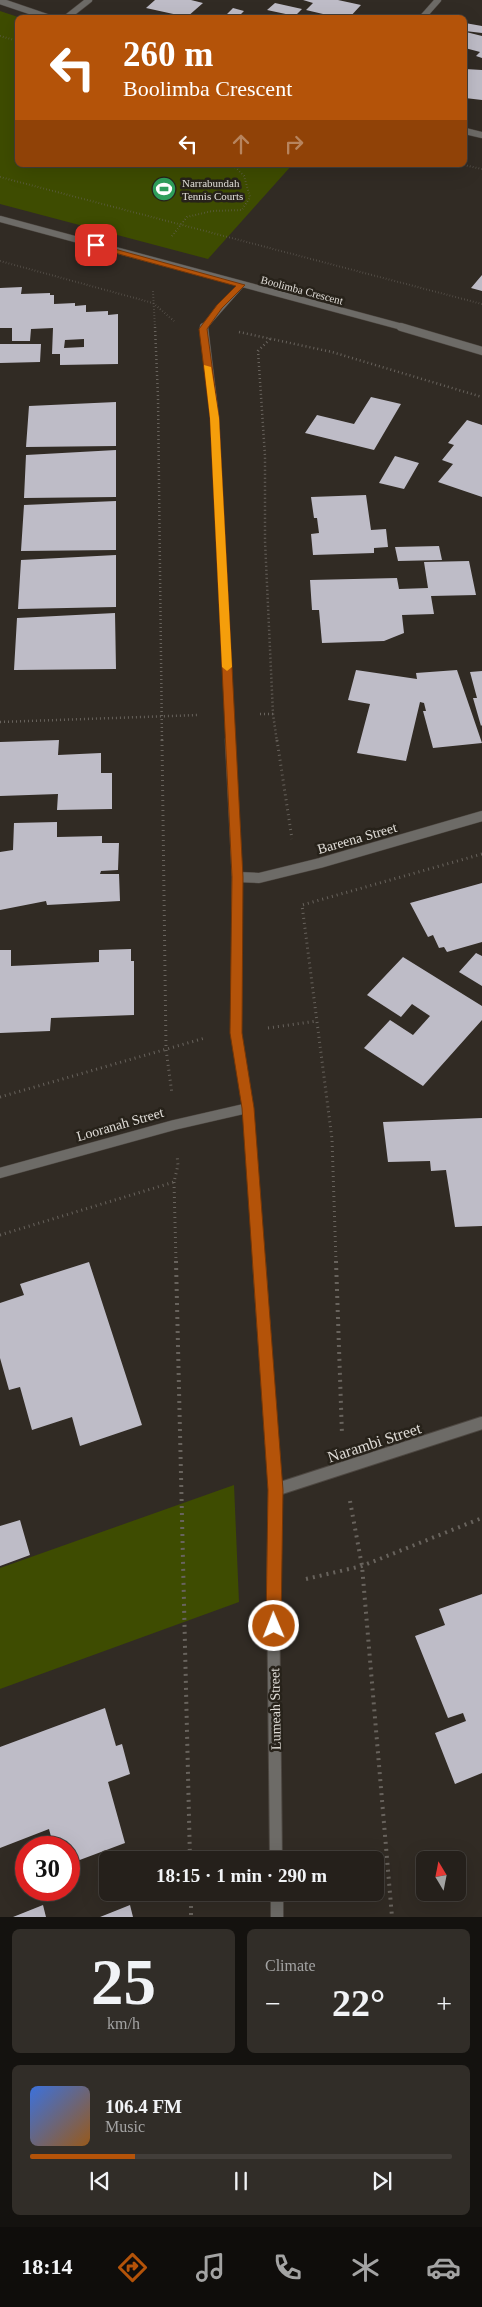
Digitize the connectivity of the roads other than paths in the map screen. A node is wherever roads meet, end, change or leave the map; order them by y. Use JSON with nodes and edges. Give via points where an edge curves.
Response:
{"nodes":[{"id":1,"x":89,"y":0,"type":"edge"},
{"id":2,"x":438,"y":0,"type":"edge"},
{"id":3,"x":0,"y":1,"type":"edge"},
{"id":4,"x":41,"y":15,"type":"edge"},
{"id":5,"x":70,"y":15,"type":"edge"},
{"id":6,"x":425,"y":15,"type":"edge"},
{"id":7,"x":467,"y":131,"type":"edge"},
{"id":8,"x":482,"y":135,"type":"edge"},
{"id":9,"x":0,"y":219,"type":"edge"},
{"id":10,"x":241,"y":285,"type":"junction"},
{"id":11,"x":482,"y":350,"type":"edge"},
{"id":12,"x":482,"y":816,"type":"edge"},
{"id":13,"x":238,"y":877,"type":"junction"},
{"id":14,"x":248,"y":1108,"type":"junction"},
{"id":15,"x":0,"y":1173,"type":"edge"},
{"id":16,"x":482,"y":1423,"type":"edge"},
{"id":17,"x":276,"y":1490,"type":"junction"},
{"id":18,"x":276,"y":1851,"type":"edge"},
{"id":19,"x":277,"y":1901,"type":"edge"},
{"id":20,"x":277,"y":1917,"type":"edge"}],
"edges":[{"from":1,"to":5,"type":"street"},
{"from":2,"to":6,"type":"street"},
{"from":3,"to":4,"type":"street"},
{"from":7,"to":8,"type":"street"},
{"from":9,"to":10,"type":"street","name":"Boolimba Crescent"},
{"from":10,"to":11,"type":"street","name":"Boolimba Crescent"},
{"from":10,"to":13,"type":"street","name":"Lumeah Street","via":[[203,329],[215,418]]},
{"from":12,"to":13,"type":"street","name":"Bareena Street","via":[[296,869],[259,878]]},
{"from":13,"to":14,"type":"street","name":"Lumeah Street","via":[[236,1033]]},
{"from":14,"to":15,"type":"street","name":"Looranah Street"},
{"from":14,"to":17,"type":"street","name":"Lumeah Street"},
{"from":16,"to":17,"type":"street","name":"Narambi Street"},
{"from":17,"to":18,"type":"street","name":"Lumeah Street","via":[[273,1586]]},
{"from":19,"to":20,"type":"street"}]}
